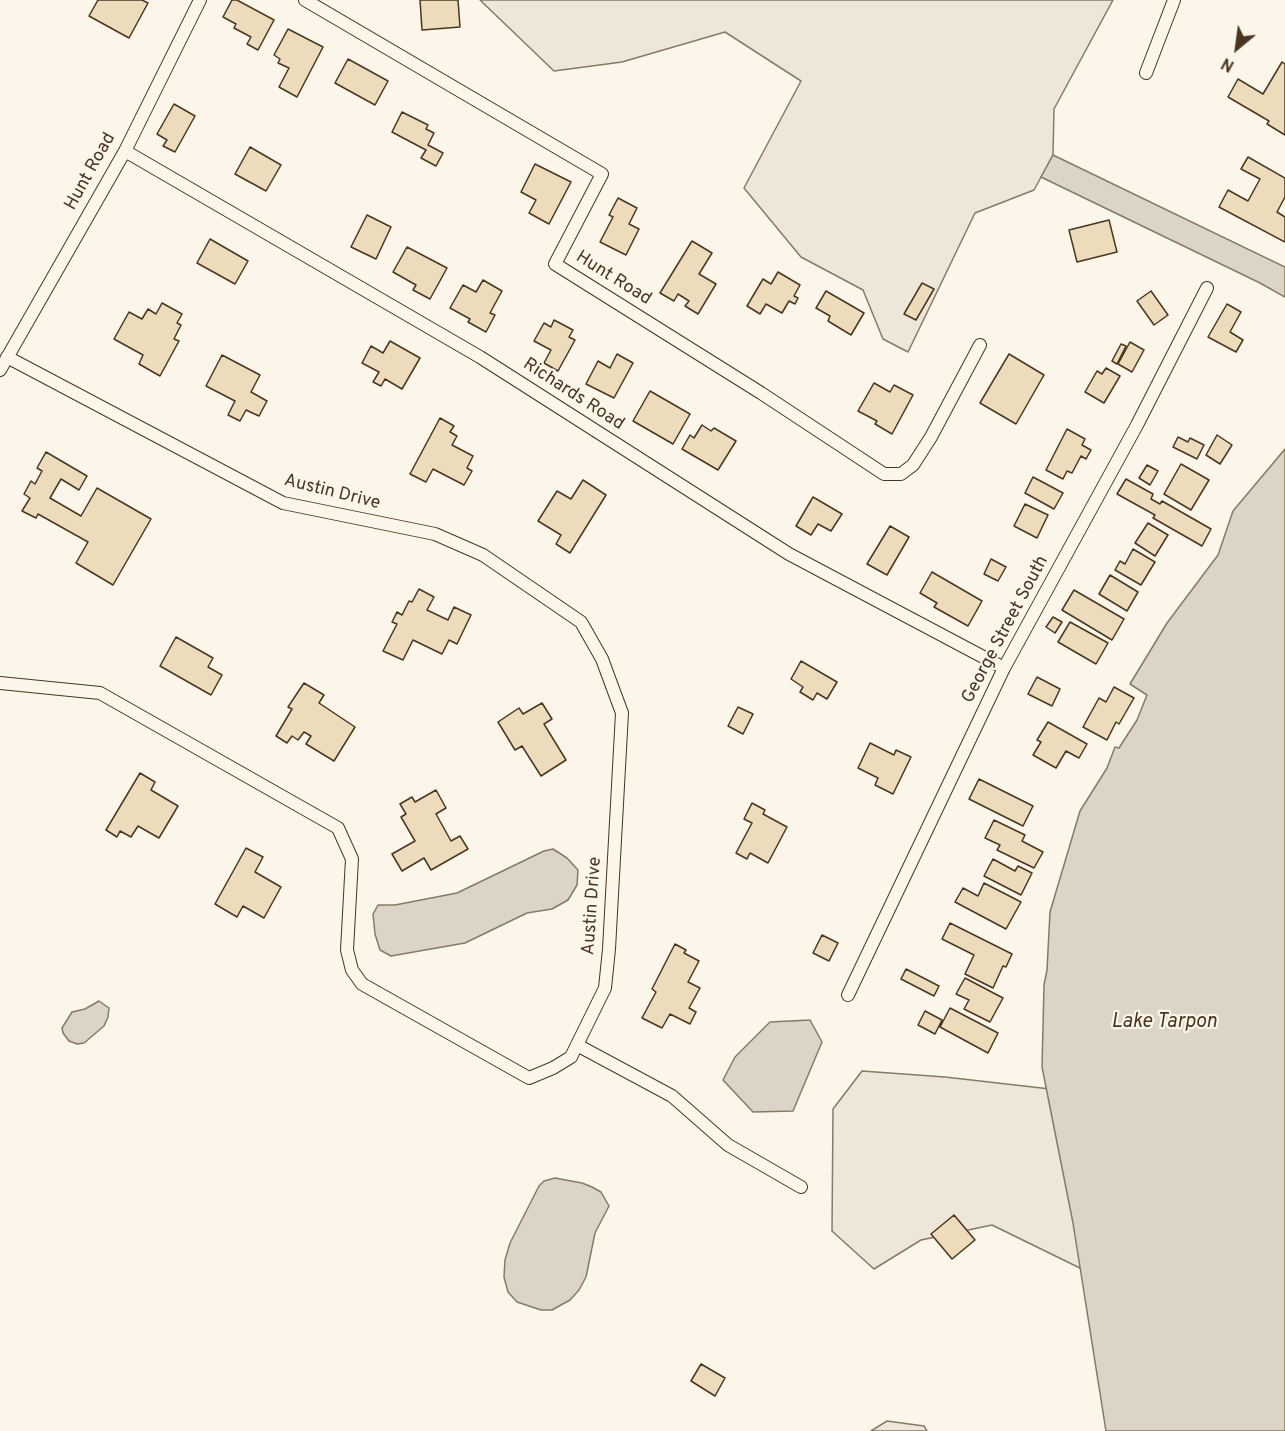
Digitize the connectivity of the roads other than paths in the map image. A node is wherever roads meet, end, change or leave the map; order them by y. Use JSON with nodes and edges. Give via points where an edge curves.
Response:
{"nodes":[{"id":1,"x":200,"y":0,"type":"edge"},
{"id":2,"x":305,"y":0,"type":"edge"},
{"id":3,"x":1174,"y":0,"type":"edge"},
{"id":4,"x":1146,"y":73,"type":"dead end"},
{"id":5,"x":125,"y":151,"type":"junction"},
{"id":6,"x":1207,"y":288,"type":"dead end"},
{"id":7,"x":980,"y":345,"type":"dead end"},
{"id":8,"x":7,"y":357,"type":"junction"},
{"id":9,"x":0,"y":370,"type":"edge"},
{"id":10,"x":1004,"y":668,"type":"junction"},
{"id":11,"x":0,"y":683,"type":"edge"},
{"id":12,"x":848,"y":995,"type":"dead end"},
{"id":13,"x":577,"y":1045,"type":"junction"},
{"id":14,"x":801,"y":1186,"type":"dead end"}],
"edges":[{"from":1,"to":5,"type":"street","name":"Hunt Road"},
{"from":2,"to":7,"type":"street","name":"Hunt Road","via":[[602,174],[555,264],[884,474],[901,474],[913,465]]},
{"from":3,"to":4,"type":"street"},
{"from":5,"to":8,"type":"street","name":"Hunt Road"},
{"from":5,"to":10,"type":"street","name":"Richards Road","via":[[480,357],[789,554]]},
{"from":6,"to":10,"type":"street","name":"George Street South"},
{"from":8,"to":9,"type":"street","name":"Hunt Road"},
{"from":8,"to":13,"type":"street","name":"Austin Drive","via":[[283,503],[435,534],[483,555],[581,622],[602,659],[622,713],[605,988]]},
{"from":10,"to":12,"type":"street","name":"George Street South"},
{"from":11,"to":13,"type":"street","name":"Austin Drive","via":[[100,693],[338,828],[352,859],[347,950],[352,970],[362,984],[529,1078],[572,1057]]},
{"from":13,"to":14,"type":"street","via":[[672,1096],[728,1145]]}]}
